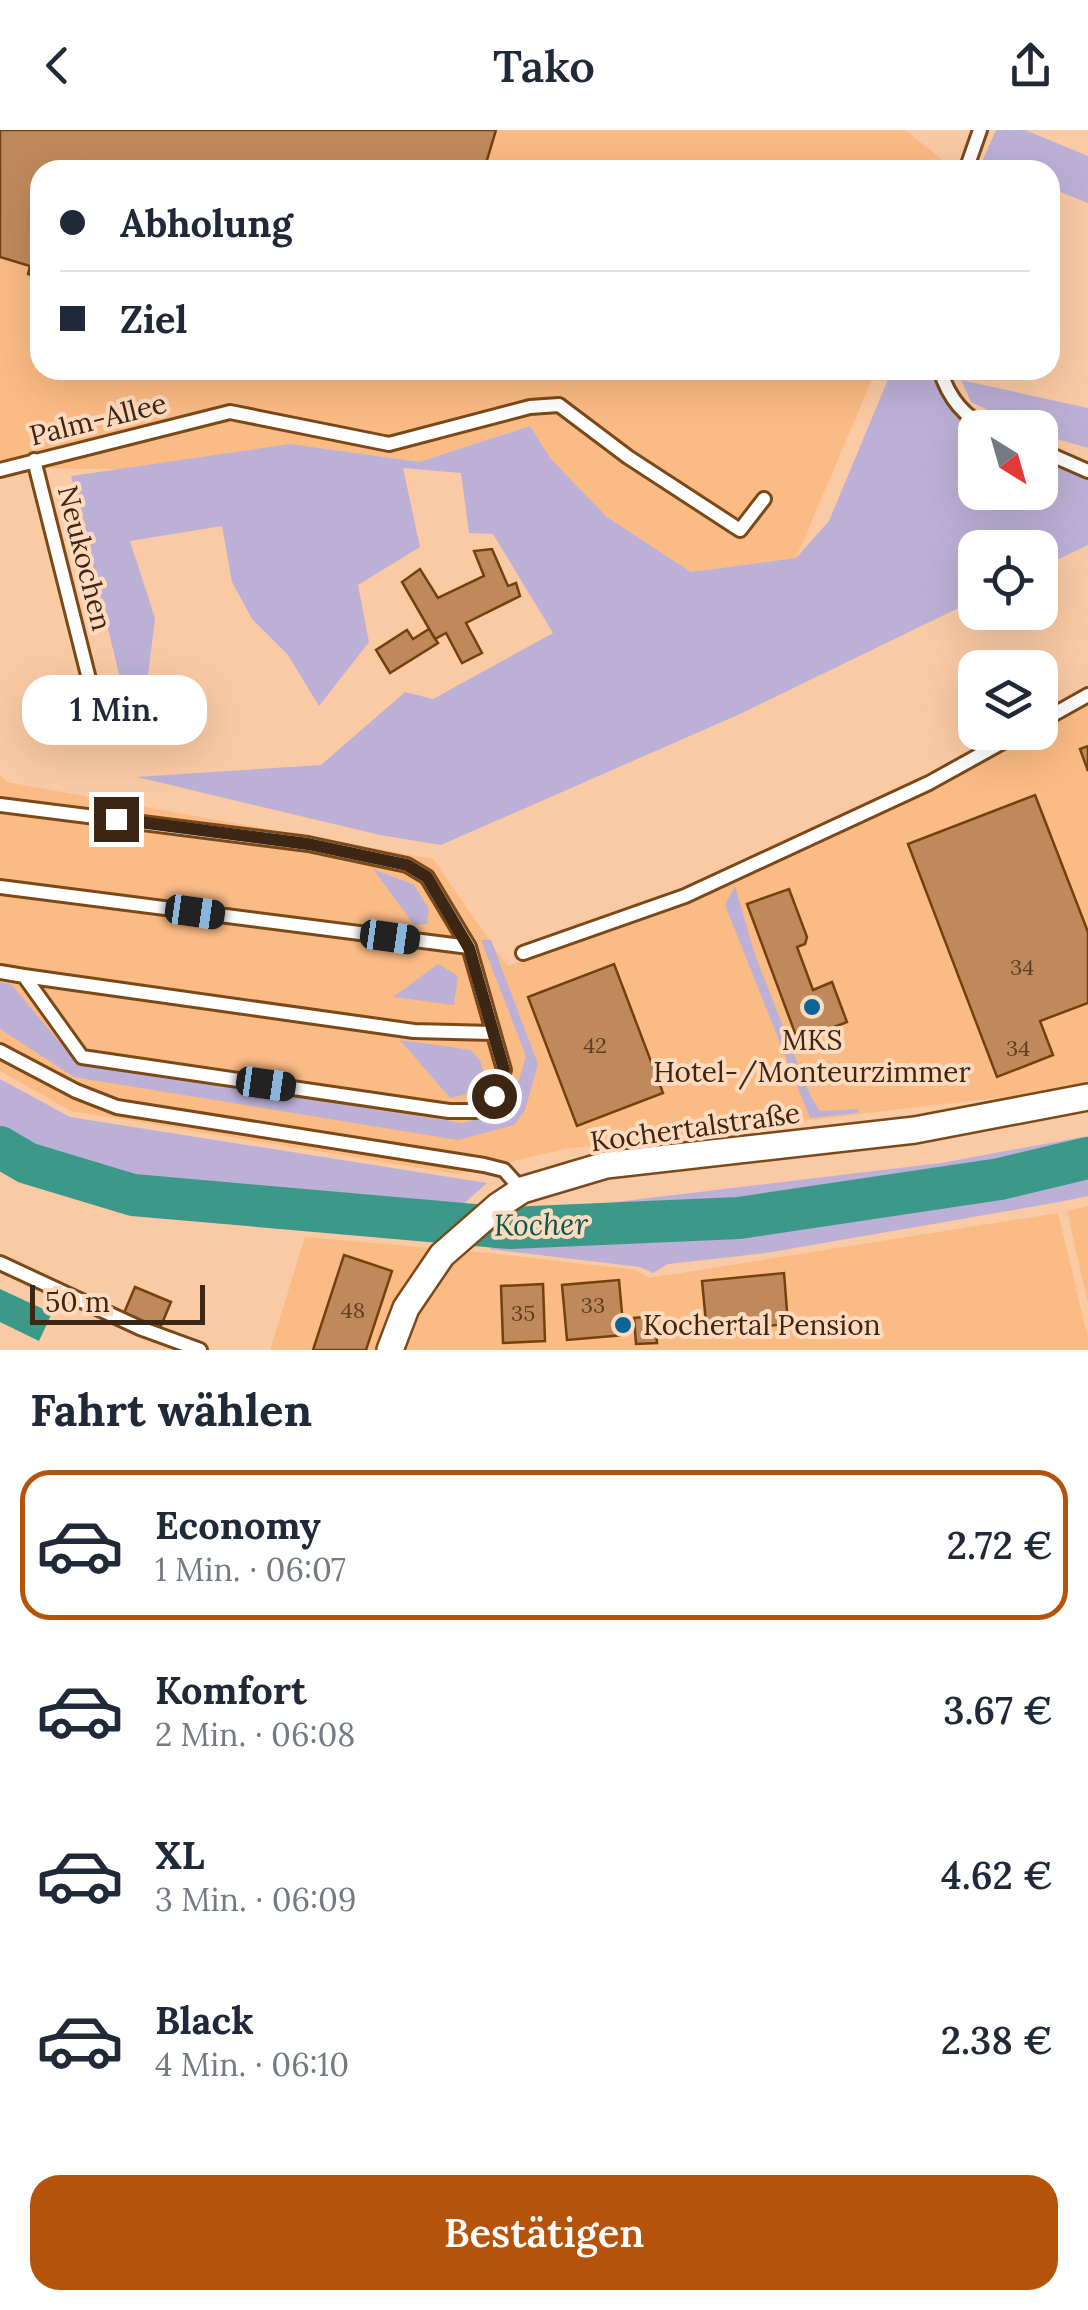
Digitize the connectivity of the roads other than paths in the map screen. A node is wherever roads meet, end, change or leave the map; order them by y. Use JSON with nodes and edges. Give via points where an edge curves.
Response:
{"nodes":[{"id":1,"x":979,"y":132,"type":"edge"},
{"id":2,"x":969,"y":160,"type":"edge"},
{"id":3,"x":944,"y":380,"type":"edge"},
{"id":4,"x":963,"y":410,"type":"edge"},
{"id":5,"x":1058,"y":458,"type":"edge"},
{"id":6,"x":34,"y":460,"type":"junction"},
{"id":7,"x":0,"y":470,"type":"edge"},
{"id":8,"x":1088,"y":471,"type":"edge"},
{"id":9,"x":764,"y":500,"type":"dead end"},
{"id":10,"x":1088,"y":695,"type":"edge"},
{"id":11,"x":1058,"y":712,"type":"edge"},
{"id":12,"x":113,"y":720,"type":"dead end"},
{"id":13,"x":990,"y":750,"type":"edge"},
{"id":14,"x":0,"y":804,"type":"edge"},
{"id":15,"x":0,"y":887,"type":"edge"},
{"id":16,"x":469,"y":948,"type":"junction"},
{"id":17,"x":524,"y":953,"type":"dead end"},
{"id":18,"x":0,"y":972,"type":"edge"},
{"id":19,"x":24,"y":976,"type":"junction"},
{"id":20,"x":493,"y":1032,"type":"junction"},
{"id":21,"x":0,"y":1052,"type":"edge"},
{"id":22,"x":1088,"y":1097,"type":"edge"},
{"id":23,"x":522,"y":1190,"type":"junction"},
{"id":24,"x":0,"y":1263,"type":"edge"},
{"id":25,"x":200,"y":1350,"type":"edge"},
{"id":26,"x":390,"y":1350,"type":"edge"}],
"edges":[{"from":1,"to":2,"type":"lane"},
{"from":3,"to":4,"type":"lane"},
{"from":5,"to":8,"type":"lane"},
{"from":6,"to":7,"type":"lane","name":"Palm-Allee"},
{"from":6,"to":9,"type":"lane","name":"Palm-Allee","via":[[230,412],[389,444],[559,405],[740,530]]},
{"from":6,"to":12,"type":"lane","name":"Neukochen","via":[[94,700]]},
{"from":10,"to":11,"type":"lane"},
{"from":13,"to":17,"type":"lane","via":[[685,896]]},
{"from":14,"to":16,"type":"lane","via":[[308,844],[407,865],[427,877]]},
{"from":15,"to":16,"type":"lane"},
{"from":16,"to":20,"type":"lane"},
{"from":18,"to":19,"type":"lane"},
{"from":19,"to":20,"type":"lane","via":[[414,1031]]},
{"from":19,"to":20,"type":"lane","via":[[82,1058],[449,1111],[476,1110],[494,1096],[504,1070]]},
{"from":21,"to":23,"type":"lane","via":[[117,1107],[484,1165],[504,1170]]},
{"from":22,"to":23,"type":"street","name":"Kochertalstraße","via":[[915,1130],[606,1166]]},
{"from":23,"to":26,"type":"street","name":"Kochertalstraße","via":[[442,1255],[406,1308]]},
{"from":24,"to":25,"type":"lane"}]}
